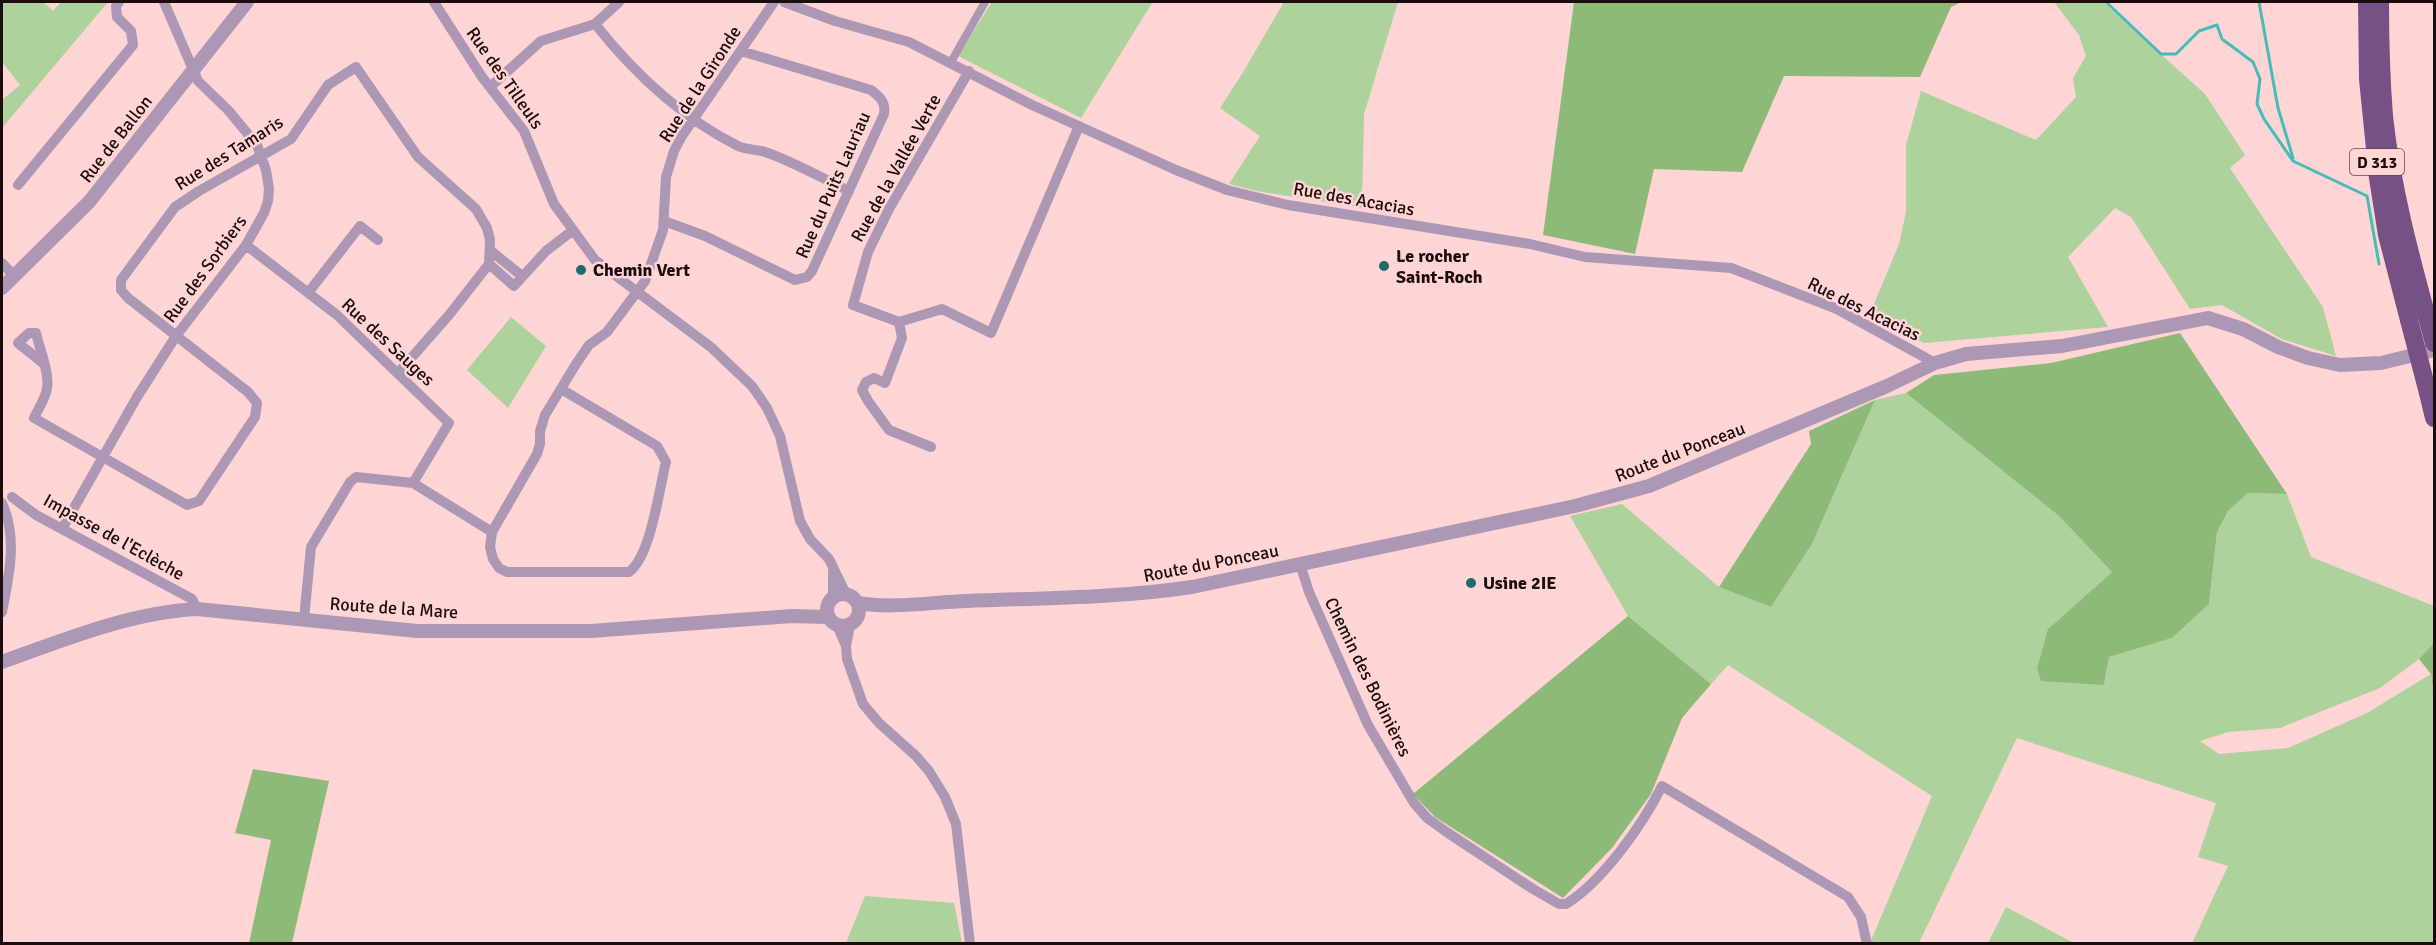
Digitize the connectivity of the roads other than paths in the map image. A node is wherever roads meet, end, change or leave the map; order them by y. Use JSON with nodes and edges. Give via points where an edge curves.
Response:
{"nodes":[{"id":1,"x":119,"y":2,"type":"edge"},
{"id":2,"x":164,"y":2,"type":"edge"},
{"id":3,"x":247,"y":2,"type":"edge"},
{"id":4,"x":434,"y":2,"type":"edge"},
{"id":5,"x":619,"y":2,"type":"edge"},
{"id":6,"x":774,"y":2,"type":"edge"},
{"id":7,"x":784,"y":2,"type":"edge"},
{"id":8,"x":986,"y":2,"type":"edge"},
{"id":9,"x":2367,"y":2,"type":"edge"},
{"id":10,"x":2380,"y":2,"type":"edge"},
{"id":11,"x":595,"y":24,"type":"junction"},
{"id":12,"x":741,"y":51,"type":"junction"},
{"id":13,"x":951,"y":62,"type":"junction"},
{"id":14,"x":193,"y":71,"type":"junction"},
{"id":15,"x":969,"y":71,"type":"junction"},
{"id":16,"x":490,"y":87,"type":"junction"},
{"id":17,"x":694,"y":118,"type":"junction"},
{"id":18,"x":1079,"y":126,"type":"junction"},
{"id":19,"x":262,"y":155,"type":"junction"},
{"id":20,"x":18,"y":184,"type":"dead end"},
{"id":21,"x":849,"y":191,"type":"junction"},
{"id":22,"x":664,"y":221,"type":"junction"},
{"id":23,"x":572,"y":231,"type":"junction"},
{"id":24,"x":378,"y":240,"type":"dead end"},
{"id":25,"x":246,"y":245,"type":"junction"},
{"id":26,"x":491,"y":251,"type":"junction"},
{"id":27,"x":2,"y":263,"type":"edge"},
{"id":28,"x":489,"y":264,"type":"junction"},
{"id":29,"x":14,"y":276,"type":"junction"},
{"id":30,"x":522,"y":276,"type":"junction"},
{"id":31,"x":2,"y":288,"type":"edge"},
{"id":32,"x":638,"y":291,"type":"junction"},
{"id":33,"x":309,"y":293,"type":"junction"},
{"id":34,"x":899,"y":322,"type":"junction"},
{"id":35,"x":176,"y":336,"type":"junction"},
{"id":36,"x":2434,"y":343,"type":"edge"},
{"id":37,"x":2434,"y":350,"type":"edge"},
{"id":38,"x":43,"y":363,"type":"dead end"},
{"id":39,"x":1935,"y":363,"type":"junction"},
{"id":40,"x":398,"y":373,"type":"junction"},
{"id":41,"x":561,"y":389,"type":"junction"},
{"id":42,"x":2434,"y":418,"type":"edge"},
{"id":43,"x":932,"y":447,"type":"dead end"},
{"id":44,"x":102,"y":457,"type":"junction"},
{"id":45,"x":413,"y":483,"type":"junction"},
{"id":46,"x":12,"y":497,"type":"dead end"},
{"id":47,"x":2,"y":503,"type":"edge"},
{"id":48,"x":62,"y":529,"type":"junction"},
{"id":49,"x":492,"y":532,"type":"junction"},
{"id":50,"x":1300,"y":564,"type":"junction"},
{"id":51,"x":197,"y":609,"type":"junction"},
{"id":52,"x":842,"y":611,"type":"junction"},
{"id":53,"x":2,"y":612,"type":"edge"},
{"id":54,"x":304,"y":619,"type":"junction"},
{"id":55,"x":2,"y":662,"type":"edge"},
{"id":56,"x":970,"y":944,"type":"edge"},
{"id":57,"x":1867,"y":944,"type":"edge"}],
"edges":[{"from":1,"to":20,"type":"street","via":[[117,17],[131,31],[133,45]]},
{"from":2,"to":14,"type":"street","name":"Rue des Sorbiers"},
{"from":3,"to":14,"type":"street","name":"Rue de Ballon"},
{"from":4,"to":16,"type":"street","name":"Rue des Tilleuls"},
{"from":5,"to":11,"type":"street"},
{"from":6,"to":12,"type":"street","name":"Rue de la Gironde"},
{"from":7,"to":13,"type":"street","name":"Rue des Acacias","via":[[909,42]]},
{"from":8,"to":13,"type":"street"},
{"from":9,"to":42,"type":"highway","number":"D 313","bridge":true,"via":[[2367,60],[2387,235]]},
{"from":10,"to":36,"type":"highway","number":"D 313","via":[[2385,117],[2404,231]]},
{"from":11,"to":16,"type":"street","via":[[541,41]]},
{"from":11,"to":17,"type":"street","via":[[649,84]]},
{"from":12,"to":17,"type":"street","name":"Rue de la Gironde"},
{"from":12,"to":21,"type":"street","name":"Rue du Puits Lauriau","via":[[871,90],[881,99],[884,114]]},
{"from":13,"to":15,"type":"street","name":"Rue des Acacias"},
{"from":14,"to":19,"type":"street","name":"Rue des Sorbiers","via":[[198,81],[251,135]]},
{"from":14,"to":29,"type":"street","name":"Rue de Ballon","via":[[89,202]]},
{"from":15,"to":18,"type":"street","name":"Rue des Acacias"},
{"from":15,"to":34,"type":"street","name":"Rue de la Vallée Verte","via":[[889,209],[868,252],[853,305]]},
{"from":16,"to":23,"type":"street","name":"Rue des Tilleuls","via":[[524,131],[550,195]]},
{"from":17,"to":21,"type":"street","via":[[737,146],[765,152]]},
{"from":17,"to":22,"type":"street","name":"Rue de la Gironde","via":[[682,136],[666,177]]},
{"from":18,"to":34,"type":"street","via":[[991,333],[942,309]]},
{"from":18,"to":39,"type":"street","name":"Rue des Acacias","via":[[1176,170],[1256,199],[1530,244],[1585,257],[1731,268],[1837,309]]},
{"from":19,"to":25,"type":"street","name":"Rue des Sorbiers","via":[[268,201]]},
{"from":19,"to":26,"type":"street","name":"Rue des Tamaris","via":[[291,139],[328,85],[357,67],[418,157],[476,208],[488,228]]},
{"from":19,"to":35,"type":"street","name":"Rue des Tamaris","via":[[184,199],[121,280],[121,290],[128,298]]},
{"from":21,"to":22,"type":"street","name":"Rue du Puits Lauriau","via":[[812,271],[800,280]]},
{"from":22,"to":32,"type":"street","name":"Rue de la Gironde","via":[[654,261]]},
{"from":23,"to":30,"type":"street"},
{"from":23,"to":32,"type":"street","name":"Rue des Tilleuls","via":[[595,260]]},
{"from":24,"to":33,"type":"street","via":[[360,226]]},
{"from":25,"to":33,"type":"street","name":"Rue des Sauges"},
{"from":25,"to":35,"type":"street","name":"Rue des Sorbiers"},
{"from":26,"to":28,"type":"street"},
{"from":26,"to":30,"type":"street"},
{"from":27,"to":29,"type":"street"},
{"from":28,"to":30,"type":"street","via":[[514,286]]},
{"from":28,"to":40,"type":"street"},
{"from":29,"to":31,"type":"street","name":"Rue de Ballon"},
{"from":32,"to":41,"type":"street","name":"Rue de la Gironde","via":[[607,332],[589,345]]},
{"from":32,"to":52,"type":"street","name":"Rue des Tilleuls","via":[[712,348],[752,386],[767,408],[780,436],[800,521],[829,559]]},
{"from":33,"to":40,"type":"street","name":"Rue des Sauges"},
{"from":34,"to":43,"type":"street","via":[[902,338],[885,383],[874,378],[862,390],[889,430]]},
{"from":35,"to":44,"type":"street","name":"Rue des Sorbiers"},
{"from":35,"to":44,"type":"street","via":[[252,395],[257,403],[255,417],[199,501],[187,505]]},
{"from":37,"to":39,"type":"street","name":"Route du Ponceau","via":[[2381,363],[2340,366],[2288,351],[2243,329],[2208,318],[2082,342],[1966,354]]},
{"from":38,"to":44,"type":"street","via":[[48,387],[34,418]]},
{"from":39,"to":50,"type":"street","name":"Route du Ponceau","via":[[1649,486],[1575,506]]},
{"from":40,"to":45,"type":"street","name":"Rue des Sauges","via":[[449,423]]},
{"from":41,"to":49,"type":"street","name":"Rue de la Gironde","via":[[544,415],[537,454]]},
{"from":41,"to":49,"type":"street","via":[[657,446],[664,456],[666,462],[639,562],[623,573],[507,572],[493,559]]},
{"from":44,"to":48,"type":"street","name":"Rue des Sorbiers"},
{"from":45,"to":49,"type":"street"},
{"from":45,"to":54,"type":"street","via":[[356,477],[350,482],[311,547]]},
{"from":46,"to":48,"type":"street","name":"Impasse de l'Eclèche"},
{"from":47,"to":53,"type":"street","via":[[12,543]]},
{"from":48,"to":51,"type":"street","name":"Impasse de l'Eclèche","via":[[192,599]]},
{"from":50,"to":52,"type":"street","name":"Route du Ponceau","via":[[1136,595],[942,602]]},
{"from":50,"to":57,"type":"street","name":"Chemin des Bodinières","via":[[1368,725],[1414,803],[1448,833],[1554,902],[1566,903],[1612,860],[1645,818],[1662,786],[1848,897],[1861,917]]},
{"from":51,"to":54,"type":"street","name":"Route de la Mare"},
{"from":51,"to":55,"type":"street","name":"Route de la Mare","via":[[136,619]]},
{"from":52,"to":54,"type":"street","name":"Route de la Mare","via":[[591,631],[531,632],[417,631]]},
{"from":52,"to":56,"type":"street","name":"Rue des Tilleuls","via":[[847,659],[863,704],[929,771],[956,824]]}]}
